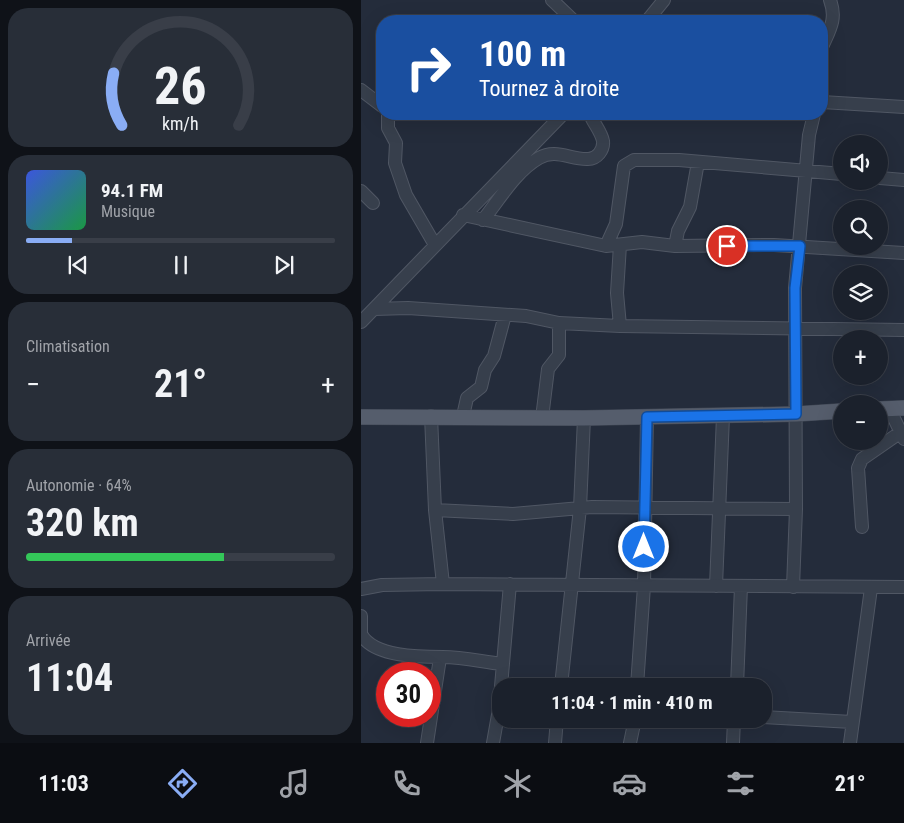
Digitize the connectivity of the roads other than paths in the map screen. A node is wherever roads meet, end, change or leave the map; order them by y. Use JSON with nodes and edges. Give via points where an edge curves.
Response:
{"nodes":[{"id":1,"x":552,"y":0,"type":"edge"},
{"id":2,"x":664,"y":0,"type":"edge"},
{"id":3,"x":830,"y":0,"type":"edge"},
{"id":4,"x":568,"y":15,"type":"edge"},
{"id":5,"x":652,"y":15,"type":"edge"},
{"id":6,"x":828,"y":35,"type":"edge"},
{"id":7,"x":361,"y":90,"type":"edge"},
{"id":8,"x":376,"y":101,"type":"edge"},
{"id":9,"x":828,"y":102,"type":"edge"},
{"id":10,"x":904,"y":107,"type":"edge"},
{"id":11,"x":388,"y":120,"type":"edge"},
{"id":12,"x":557,"y":120,"type":"edge"},
{"id":13,"x":593,"y":120,"type":"edge"},
{"id":14,"x":813,"y":120,"type":"edge"},
{"id":15,"x":698,"y":162,"type":"junction"},
{"id":16,"x":807,"y":171,"type":"junction"},
{"id":17,"x":833,"y":173,"type":"edge"},
{"id":18,"x":888,"y":179,"type":"edge"},
{"id":19,"x":904,"y":180,"type":"edge"},
{"id":20,"x":361,"y":191,"type":"edge"},
{"id":21,"x":373,"y":203,"type":"dead end"},
{"id":22,"x":463,"y":215,"type":"junction"},
{"id":23,"x":483,"y":220,"type":"junction"},
{"id":24,"x":435,"y":245,"type":"junction"},
{"id":25,"x":620,"y":245,"type":"junction"},
{"id":26,"x":606,"y":246,"type":"junction"},
{"id":27,"x":675,"y":246,"type":"junction"},
{"id":28,"x":800,"y":246,"type":"junction"},
{"id":29,"x":904,"y":253,"type":"edge"},
{"id":30,"x":373,"y":309,"type":"junction"},
{"id":31,"x":505,"y":315,"type":"junction"},
{"id":32,"x":361,"y":322,"type":"edge"},
{"id":33,"x":559,"y":323,"type":"junction"},
{"id":34,"x":620,"y":326,"type":"junction"},
{"id":35,"x":795,"y":328,"type":"junction"},
{"id":36,"x":904,"y":330,"type":"edge"},
{"id":37,"x":891,"y":408,"type":"edge"},
{"id":38,"x":833,"y":412,"type":"edge"},
{"id":39,"x":796,"y":414,"type":"junction"},
{"id":40,"x":431,"y":416,"type":"junction"},
{"id":41,"x":463,"y":416,"type":"junction"},
{"id":42,"x":723,"y":416,"type":"junction"},
{"id":43,"x":361,"y":417,"type":"edge"},
{"id":44,"x":647,"y":417,"type":"junction"},
{"id":45,"x":543,"y":418,"type":"junction"},
{"id":46,"x":584,"y":418,"type":"junction"},
{"id":47,"x":902,"y":436,"type":"edge"},
{"id":48,"x":580,"y":508,"type":"junction"},
{"id":49,"x":644,"y":508,"type":"junction"},
{"id":50,"x":720,"y":509,"type":"junction"},
{"id":51,"x":435,"y":510,"type":"junction"},
{"id":52,"x":796,"y":510,"type":"junction"},
{"id":53,"x":861,"y":527,"type":"dead end"},
{"id":54,"x":443,"y":584,"type":"junction"},
{"id":55,"x":510,"y":584,"type":"junction"},
{"id":56,"x":573,"y":585,"type":"junction"},
{"id":57,"x":644,"y":586,"type":"junction"},
{"id":58,"x":716,"y":586,"type":"junction"},
{"id":59,"x":741,"y":586,"type":"junction"},
{"id":60,"x":793,"y":587,"type":"junction"},
{"id":61,"x":904,"y":587,"type":"edge"},
{"id":62,"x":871,"y":588,"type":"junction"},
{"id":63,"x":361,"y":589,"type":"edge"},
{"id":64,"x":361,"y":616,"type":"edge"},
{"id":65,"x":361,"y":633,"type":"edge"},
{"id":66,"x":440,"y":658,"type":"junction"},
{"id":67,"x":502,"y":664,"type":"junction"},
{"id":68,"x":562,"y":678,"type":"edge"},
{"id":69,"x":638,"y":678,"type":"edge"},
{"id":70,"x":737,"y":678,"type":"edge"},
{"id":71,"x":772,"y":718,"type":"edge"},
{"id":72,"x":852,"y":722,"type":"junction"},
{"id":73,"x":556,"y":728,"type":"edge"},
{"id":74,"x":633,"y":728,"type":"edge"},
{"id":75,"x":734,"y":728,"type":"edge"},
{"id":76,"x":427,"y":743,"type":"edge"},
{"id":77,"x":493,"y":743,"type":"edge"},
{"id":78,"x":555,"y":743,"type":"edge"},
{"id":79,"x":630,"y":743,"type":"edge"},
{"id":80,"x":733,"y":743,"type":"edge"},
{"id":81,"x":850,"y":743,"type":"edge"}],
"edges":[{"from":1,"to":4,"type":"street"},
{"from":2,"to":5,"type":"street"},
{"from":3,"to":6,"type":"street","via":[[834,15]]},
{"from":7,"to":8,"type":"street"},
{"from":9,"to":10,"type":"street"},
{"from":11,"to":24,"type":"street","via":[[388,128],[397,144],[395,163],[406,196]]},
{"from":12,"to":22,"type":"street"},
{"from":13,"to":23,"type":"street","via":[[603,139],[603,146],[596,156],[589,160],[563,154],[541,156],[508,188]]},
{"from":14,"to":16,"type":"street"},
{"from":15,"to":16,"type":"street"},
{"from":15,"to":26,"type":"street","via":[[639,160],[627,163],[622,174],[616,224]]},
{"from":15,"to":27,"type":"street","via":[[690,207]]},
{"from":16,"to":17,"type":"street"},
{"from":16,"to":28,"type":"street"},
{"from":18,"to":19,"type":"street"},
{"from":20,"to":21,"type":"street"},
{"from":22,"to":23,"type":"street"},
{"from":22,"to":24,"type":"street"},
{"from":23,"to":26,"type":"street"},
{"from":24,"to":30,"type":"street"},
{"from":25,"to":26,"type":"street"},
{"from":25,"to":27,"type":"street","via":[[642,242]]},
{"from":25,"to":34,"type":"street","via":[[617,293]]},
{"from":27,"to":28,"type":"street"},
{"from":28,"to":29,"type":"street"},
{"from":28,"to":35,"type":"street"},
{"from":30,"to":31,"type":"street","via":[[409,308]]},
{"from":30,"to":32,"type":"street"},
{"from":31,"to":33,"type":"street"},
{"from":31,"to":41,"type":"street","via":[[494,356],[485,370],[481,387],[467,398]]},
{"from":33,"to":34,"type":"street"},
{"from":33,"to":45,"type":"street","via":[[559,355],[547,369]]},
{"from":34,"to":35,"type":"street"},
{"from":35,"to":36,"type":"street"},
{"from":35,"to":39,"type":"street"},
{"from":37,"to":47,"type":"street"},
{"from":38,"to":39,"type":"main road"},
{"from":39,"to":42,"type":"main road"},
{"from":39,"to":52,"type":"street"},
{"from":40,"to":41,"type":"main road"},
{"from":40,"to":43,"type":"main road"},
{"from":40,"to":51,"type":"street"},
{"from":41,"to":45,"type":"main road"},
{"from":42,"to":44,"type":"main road"},
{"from":42,"to":50,"type":"street"},
{"from":44,"to":46,"type":"main road"},
{"from":44,"to":49,"type":"street"},
{"from":45,"to":46,"type":"main road"},
{"from":46,"to":48,"type":"street"},
{"from":47,"to":53,"type":"street","via":[[862,459],[858,468]]},
{"from":48,"to":49,"type":"street"},
{"from":48,"to":51,"type":"street","via":[[513,514]]},
{"from":48,"to":56,"type":"street"},
{"from":49,"to":50,"type":"street"},
{"from":49,"to":57,"type":"street"},
{"from":50,"to":52,"type":"street"},
{"from":50,"to":58,"type":"street"},
{"from":51,"to":54,"type":"street"},
{"from":52,"to":60,"type":"street"},
{"from":54,"to":55,"type":"street"},
{"from":54,"to":63,"type":"street"},
{"from":55,"to":56,"type":"street"},
{"from":55,"to":67,"type":"street"},
{"from":56,"to":57,"type":"street"},
{"from":56,"to":68,"type":"street"},
{"from":57,"to":58,"type":"street"},
{"from":57,"to":69,"type":"street"},
{"from":58,"to":59,"type":"street"},
{"from":59,"to":60,"type":"street"},
{"from":59,"to":70,"type":"street"},
{"from":60,"to":62,"type":"street"},
{"from":61,"to":62,"type":"street"},
{"from":62,"to":72,"type":"street"},
{"from":64,"to":65,"type":"street"},
{"from":65,"to":66,"type":"street","via":[[365,642],[381,650]]},
{"from":66,"to":67,"type":"street"},
{"from":66,"to":76,"type":"street"},
{"from":67,"to":77,"type":"street"},
{"from":71,"to":72,"type":"street"},
{"from":72,"to":81,"type":"street"},
{"from":73,"to":78,"type":"street"},
{"from":74,"to":79,"type":"street"},
{"from":75,"to":80,"type":"street"}]}
